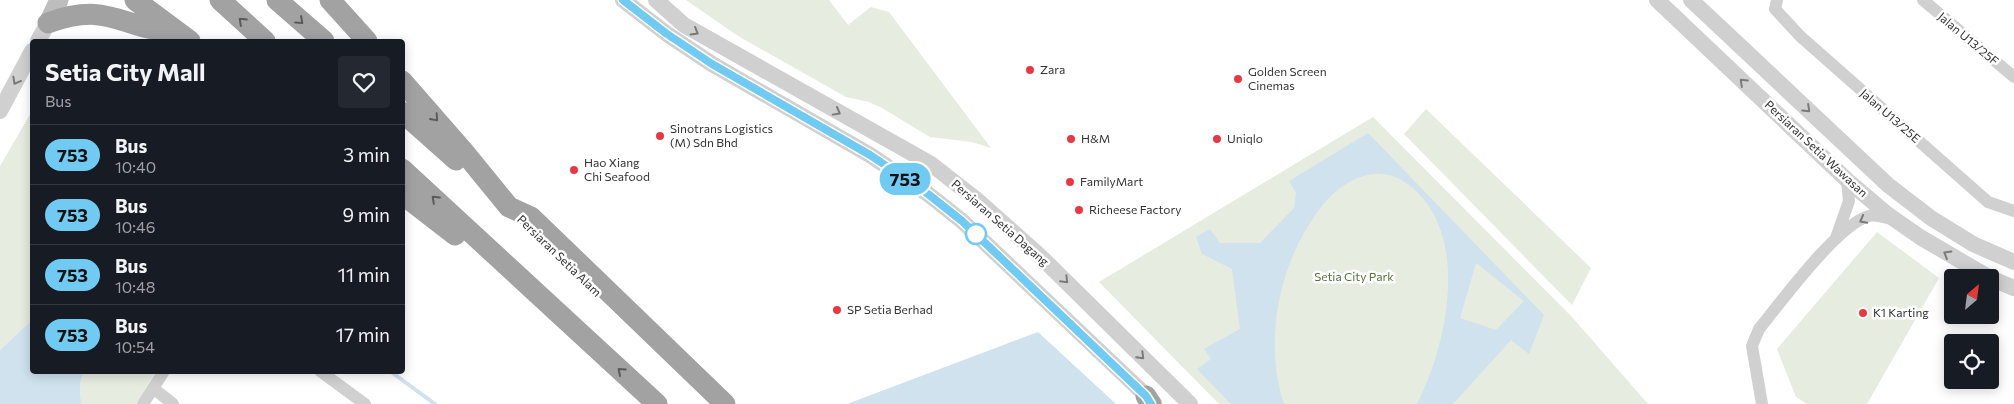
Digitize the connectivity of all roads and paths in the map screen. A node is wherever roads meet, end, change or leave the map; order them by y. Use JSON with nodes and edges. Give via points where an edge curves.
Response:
{"nodes":[{"id":1,"x":59,"y":0,"type":"edge"},
{"id":2,"x":135,"y":0,"type":"edge"},
{"id":3,"x":220,"y":0,"type":"edge"},
{"id":4,"x":277,"y":0,"type":"edge"},
{"id":5,"x":330,"y":0,"type":"edge"},
{"id":6,"x":623,"y":0,"type":"edge"},
{"id":7,"x":1657,"y":0,"type":"edge"},
{"id":8,"x":1923,"y":0,"type":"edge"},
{"id":9,"x":657,"y":1,"type":"edge"},
{"id":10,"x":1693,"y":1,"type":"edge"},
{"id":11,"x":1776,"y":4,"type":"edge"},
{"id":12,"x":48,"y":23,"type":"junction"},
{"id":13,"x":183,"y":37,"type":"edge"},
{"id":14,"x":39,"y":39,"type":"edge"},
{"id":15,"x":263,"y":39,"type":"edge"},
{"id":16,"x":322,"y":39,"type":"edge"},
{"id":17,"x":365,"y":39,"type":"edge"},
{"id":18,"x":30,"y":55,"type":"edge"},
{"id":19,"x":2014,"y":77,"type":"edge"},
{"id":20,"x":405,"y":85,"type":"edge"},
{"id":21,"x":0,"y":111,"type":"edge"},
{"id":22,"x":405,"y":115,"type":"edge"},
{"id":23,"x":405,"y":172,"type":"edge"},
{"id":24,"x":1847,"y":180,"type":"junction"},
{"id":25,"x":405,"y":196,"type":"edge"},
{"id":26,"x":509,"y":207,"type":"junction"},
{"id":27,"x":2014,"y":211,"type":"edge"},
{"id":28,"x":1895,"y":220,"type":"junction"},
{"id":29,"x":1836,"y":238,"type":"junction"},
{"id":30,"x":2014,"y":262,"type":"edge"},
{"id":31,"x":1974,"y":269,"type":"edge"},
{"id":32,"x":1999,"y":282,"type":"edge"},
{"id":33,"x":2014,"y":288,"type":"edge"},
{"id":34,"x":561,"y":316,"type":"junction"},
{"id":35,"x":162,"y":374,"type":"edge"},
{"id":36,"x":324,"y":374,"type":"edge"},
{"id":37,"x":153,"y":388,"type":"junction"},
{"id":38,"x":1150,"y":401,"type":"edge"},
{"id":39,"x":144,"y":404,"type":"edge"},
{"id":40,"x":173,"y":404,"type":"edge"},
{"id":41,"x":365,"y":404,"type":"edge"},
{"id":42,"x":657,"y":404,"type":"edge"},
{"id":43,"x":712,"y":404,"type":"edge"},
{"id":44,"x":725,"y":404,"type":"edge"},
{"id":45,"x":1190,"y":404,"type":"edge"},
{"id":46,"x":1762,"y":404,"type":"edge"}],
"edges":[{"from":1,"to":12,"type":"main road"},
{"from":2,"to":13,"type":"highway"},
{"from":15,"to":3,"type":"highway","one_way":true},
{"from":4,"to":16,"type":"highway","one_way":true},
{"from":5,"to":17,"type":"highway"},
{"from":6,"to":38,"type":"street","name":"Persiaran Setia Dagang","via":[[712,64],[870,155],[928,194],[962,221]]},
{"from":24,"to":7,"type":"street","name":"Persiaran Setia Wawasan","one_way":true},
{"from":8,"to":19,"type":"street","name":"Jalan U13/25F"},
{"from":9,"to":45,"type":"street","name":"Persiaran Setia Dagang","one_way":true,"via":[[684,26],[931,164],[1040,256]]},
{"from":10,"to":30,"type":"street","name":"Persiaran Setia Wawasan","one_way":true,"via":[[1888,185],[1972,244]]},
{"from":11,"to":27,"type":"street","name":"Jalan U13/25E","via":[[1800,36],[1988,202]]},
{"from":12,"to":13,"type":"highway","via":[[64,10],[92,2],[108,5],[157,29]]},
{"from":12,"to":14,"type":"street"},
{"from":18,"to":21,"type":"street","one_way":true},
{"from":20,"to":26,"type":"highway","one_way":true},
{"from":22,"to":26,"type":"highway","name":"Persiaran Setia Alam"},
{"from":34,"to":23,"type":"highway","one_way":true},
{"from":24,"to":28,"type":"street","name":"Persiaran Setia Wawasan"},
{"from":24,"to":29,"type":"street","via":[[1849,201]]},
{"from":25,"to":34,"type":"highway"},
{"from":26,"to":43,"type":"highway","name":"Persiaran Setia Alam"},
{"from":26,"to":44,"type":"highway","via":[[531,217]]},
{"from":28,"to":29,"type":"street","one_way":true,"via":[[1871,216]]},
{"from":31,"to":28,"type":"street","name":"Persiaran Setia Wawasan","one_way":true},
{"from":29,"to":46,"type":"street","via":[[1759,329],[1752,346]]},
{"from":32,"to":33,"type":"street","name":"Persiaran Setia Wawasan"},
{"from":42,"to":34,"type":"highway","one_way":true},
{"from":35,"to":37,"type":"street"},
{"from":36,"to":41,"type":"street"},
{"from":37,"to":39,"type":"street"},
{"from":37,"to":40,"type":"street"}]}
